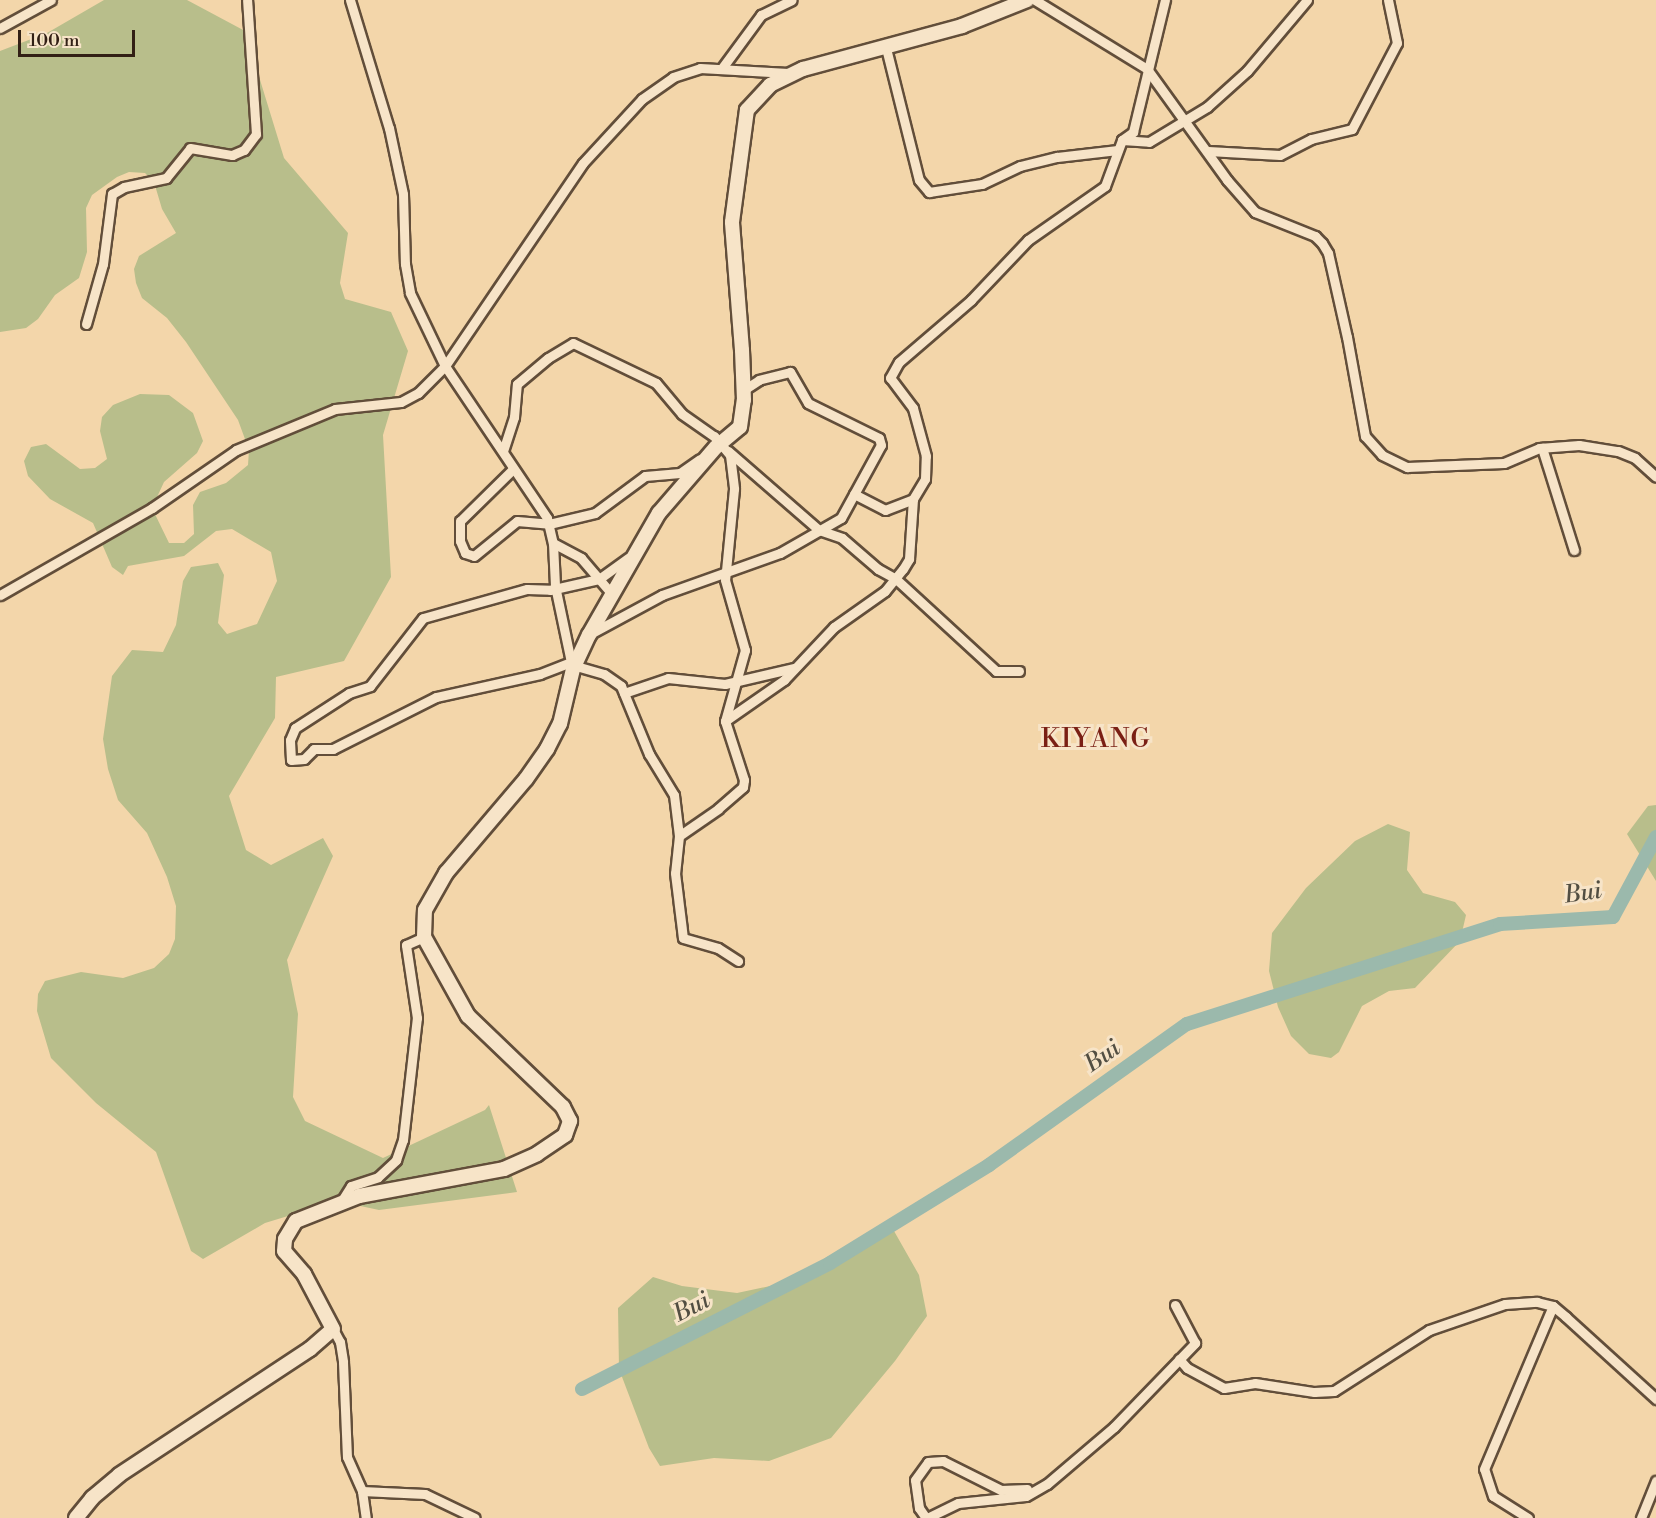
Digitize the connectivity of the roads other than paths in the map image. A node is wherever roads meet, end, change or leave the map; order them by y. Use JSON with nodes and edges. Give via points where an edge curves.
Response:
{"nodes":[{"id":1,"x":51,"y":0,"type":"edge"},
{"id":2,"x":247,"y":0,"type":"edge"},
{"id":3,"x":350,"y":0,"type":"edge"},
{"id":4,"x":792,"y":0,"type":"edge"},
{"id":5,"x":1027,"y":0,"type":"edge"},
{"id":6,"x":1035,"y":0,"type":"edge"},
{"id":7,"x":1165,"y":0,"type":"edge"},
{"id":8,"x":1307,"y":0,"type":"edge"},
{"id":9,"x":1388,"y":0,"type":"edge"},
{"id":10,"x":1006,"y":4,"type":"edge"},
{"id":11,"x":0,"y":28,"type":"edge"},
{"id":12,"x":886,"y":48,"type":"junction"},
{"id":13,"x":722,"y":68,"type":"junction"},
{"id":14,"x":803,"y":69,"type":"junction"},
{"id":15,"x":1147,"y":69,"type":"junction"},
{"id":16,"x":1187,"y":122,"type":"junction"},
{"id":17,"x":1122,"y":140,"type":"junction"},
{"id":18,"x":1118,"y":150,"type":"junction"},
{"id":19,"x":1208,"y":151,"type":"junction"},
{"id":20,"x":86,"y":324,"type":"dead end"},
{"id":21,"x":445,"y":366,"type":"junction"},
{"id":22,"x":742,"y":391,"type":"junction"},
{"id":23,"x":718,"y":445,"type":"junction"},
{"id":24,"x":1542,"y":448,"type":"junction"},
{"id":25,"x":503,"y":451,"type":"junction"},
{"id":26,"x":513,"y":469,"type":"junction"},
{"id":27,"x":1656,"y":477,"type":"edge"},
{"id":28,"x":854,"y":494,"type":"junction"},
{"id":29,"x":913,"y":499,"type":"junction"},
{"id":30,"x":549,"y":524,"type":"junction"},
{"id":31,"x":819,"y":530,"type":"junction"},
{"id":32,"x":553,"y":543,"type":"junction"},
{"id":33,"x":639,"y":546,"type":"junction"},
{"id":34,"x":1574,"y":550,"type":"dead end"},
{"id":35,"x":725,"y":573,"type":"junction"},
{"id":36,"x":599,"y":579,"type":"junction"},
{"id":37,"x":896,"y":579,"type":"junction"},
{"id":38,"x":555,"y":586,"type":"junction"},
{"id":39,"x":611,"y":593,"type":"junction"},
{"id":40,"x":0,"y":595,"type":"edge"},
{"id":41,"x":603,"y":611,"type":"junction"},
{"id":42,"x":616,"y":621,"type":"junction"},
{"id":43,"x":589,"y":635,"type":"junction"},
{"id":44,"x":573,"y":666,"type":"junction"},
{"id":45,"x":795,"y":667,"type":"junction"},
{"id":46,"x":1019,"y":671,"type":"dead end"},
{"id":47,"x":735,"y":682,"type":"junction"},
{"id":48,"x":624,"y":693,"type":"junction"},
{"id":49,"x":725,"y":721,"type":"junction"},
{"id":50,"x":679,"y":836,"type":"junction"},
{"id":51,"x":424,"y":936,"type":"junction"},
{"id":52,"x":738,"y":961,"type":"dead end"},
{"id":53,"x":341,"y":1202,"type":"junction"},
{"id":54,"x":1175,"y":1305,"type":"dead end"},
{"id":55,"x":1553,"y":1306,"type":"junction"},
{"id":56,"x":333,"y":1329,"type":"junction"},
{"id":57,"x":1179,"y":1359,"type":"junction"},
{"id":58,"x":1656,"y":1399,"type":"edge"},
{"id":59,"x":1656,"y":1481,"type":"edge"},
{"id":60,"x":1047,"y":1484,"type":"junction"},
{"id":61,"x":362,"y":1491,"type":"junction"},
{"id":62,"x":76,"y":1518,"type":"edge"},
{"id":63,"x":366,"y":1518,"type":"edge"},
{"id":64,"x":475,"y":1518,"type":"edge"},
{"id":65,"x":926,"y":1518,"type":"edge"},
{"id":66,"x":1528,"y":1518,"type":"edge"},
{"id":67,"x":1641,"y":1518,"type":"edge"}],
"edges":[{"from":1,"to":11,"type":"street"},
{"from":2,"to":20,"type":"street","via":[[256,134],[244,150],[232,155],[190,148],[166,178],[124,187],[112,194],[103,264]]},
{"from":3,"to":21,"type":"street","via":[[382,99],[404,194],[405,264],[410,293]]},
{"from":4,"to":13,"type":"street","via":[[761,15]]},
{"from":5,"to":10,"type":"main road"},
{"from":6,"to":15,"type":"street"},
{"from":7,"to":15,"type":"street"},
{"from":8,"to":16,"type":"street","via":[[1246,71]]},
{"from":9,"to":19,"type":"street","via":[[1397,44],[1352,129],[1311,139],[1280,155]]},
{"from":10,"to":12,"type":"main road","via":[[962,26]]},
{"from":12,"to":14,"type":"main road"},
{"from":12,"to":18,"type":"street","via":[[919,180],[929,192],[982,184],[1020,166],[1058,157]]},
{"from":13,"to":14,"type":"street","via":[[783,74]]},
{"from":13,"to":21,"type":"street","via":[[700,68],[673,77],[642,99],[612,131],[556,198]]},
{"from":14,"to":22,"type":"main road","via":[[770,85],[752,103],[740,139],[732,222]]},
{"from":15,"to":16,"type":"street"},
{"from":15,"to":17,"type":"street","via":[[1133,132]]},
{"from":16,"to":17,"type":"street","via":[[1149,142]]},
{"from":16,"to":19,"type":"street"},
{"from":17,"to":18,"type":"street"},
{"from":18,"to":29,"type":"street","via":[[1102,189],[1028,240],[970,300],[899,362],[890,378],[913,408],[926,456],[926,479]]},
{"from":19,"to":24,"type":"street","via":[[1255,212],[1315,236],[1328,253],[1365,436],[1372,447],[1407,467],[1504,463]]},
{"from":21,"to":25,"type":"street"},
{"from":21,"to":40,"type":"street","via":[[418,393],[401,402],[335,409],[236,450],[152,508]]},
{"from":22,"to":23,"type":"main road","via":[[740,427]]},
{"from":22,"to":28,"type":"street","via":[[759,380],[790,372],[808,403],[879,438],[880,445]]},
{"from":23,"to":25,"type":"street","via":[[682,414],[656,383],[573,343],[517,384],[514,417]]},
{"from":23,"to":30,"type":"street","via":[[680,473],[645,476],[595,513]]},
{"from":23,"to":31,"type":"street"},
{"from":23,"to":33,"type":"main road","via":[[668,501]]},
{"from":23,"to":35,"type":"street","via":[[729,455],[734,489],[728,529],[730,564]]},
{"from":24,"to":27,"type":"street","via":[[1561,444],[1618,451],[1635,458]]},
{"from":24,"to":34,"type":"street"},
{"from":25,"to":26,"type":"street"},
{"from":26,"to":30,"type":"street"},
{"from":26,"to":30,"type":"street","via":[[460,521],[460,541],[465,553],[474,556],[517,521]]},
{"from":28,"to":29,"type":"street","via":[[885,510]]},
{"from":28,"to":31,"type":"street","via":[[841,518]]},
{"from":29,"to":37,"type":"street","via":[[909,559]]},
{"from":30,"to":32,"type":"street"},
{"from":31,"to":35,"type":"street","via":[[780,552]]},
{"from":31,"to":37,"type":"street","via":[[842,538]]},
{"from":32,"to":36,"type":"street","via":[[581,558]]},
{"from":32,"to":38,"type":"street"},
{"from":33,"to":36,"type":"street","via":[[623,565]]},
{"from":33,"to":39,"type":"main road"},
{"from":35,"to":42,"type":"street","via":[[662,595]]},
{"from":35,"to":47,"type":"street","via":[[745,650]]},
{"from":36,"to":38,"type":"street"},
{"from":36,"to":39,"type":"street"},
{"from":37,"to":45,"type":"street","via":[[879,596],[844,617]]},
{"from":37,"to":46,"type":"street","via":[[996,671]]},
{"from":38,"to":44,"type":"street"},
{"from":38,"to":44,"type":"street","via":[[527,589],[423,618],[370,686],[349,693],[295,728],[290,740],[291,760],[304,759],[314,749],[333,749],[436,697]]},
{"from":39,"to":41,"type":"main road"},
{"from":41,"to":42,"type":"street"},
{"from":41,"to":43,"type":"main road"},
{"from":42,"to":43,"type":"street"},
{"from":43,"to":44,"type":"main road"},
{"from":44,"to":48,"type":"street","via":[[610,678]]},
{"from":44,"to":51,"type":"main road","via":[[560,724],[547,748],[526,779],[446,873],[425,910]]},
{"from":45,"to":47,"type":"street"},
{"from":45,"to":49,"type":"street","via":[[764,696]]},
{"from":47,"to":48,"type":"street","via":[[672,678]]},
{"from":47,"to":49,"type":"street"},
{"from":48,"to":50,"type":"street","via":[[649,754],[674,795]]},
{"from":49,"to":50,"type":"street","via":[[743,787]]},
{"from":50,"to":52,"type":"street","via":[[675,873],[684,938],[718,948]]},
{"from":51,"to":53,"type":"street","via":[[406,945],[417,1018],[403,1140],[396,1160],[378,1177],[351,1186]]},
{"from":51,"to":53,"type":"main road","via":[[468,1016],[562,1107],[569,1128],[559,1140],[537,1154],[504,1169]]},
{"from":53,"to":56,"type":"main road","via":[[297,1221],[285,1239],[284,1251],[304,1274]]},
{"from":54,"to":57,"type":"street","via":[[1195,1340]]},
{"from":55,"to":57,"type":"street","via":[[1537,1302],[1505,1304],[1429,1330],[1344,1386],[1325,1392],[1255,1383],[1224,1388],[1187,1368]]},
{"from":55,"to":58,"type":"street"},
{"from":55,"to":66,"type":"street","via":[[1484,1469],[1493,1496]]},
{"from":56,"to":61,"type":"street","via":[[343,1362],[347,1457]]},
{"from":56,"to":62,"type":"main road","via":[[310,1349],[119,1475]]},
{"from":57,"to":60,"type":"street","via":[[1132,1411]]},
{"from":59,"to":67,"type":"street"},
{"from":60,"to":65,"type":"street","via":[[1012,1499],[958,1503]]},
{"from":60,"to":65,"type":"street","via":[[1017,1492],[1001,1490],[943,1461],[928,1462],[915,1480],[919,1508]]},
{"from":61,"to":63,"type":"street"},
{"from":61,"to":64,"type":"street","via":[[425,1494]]}]}
